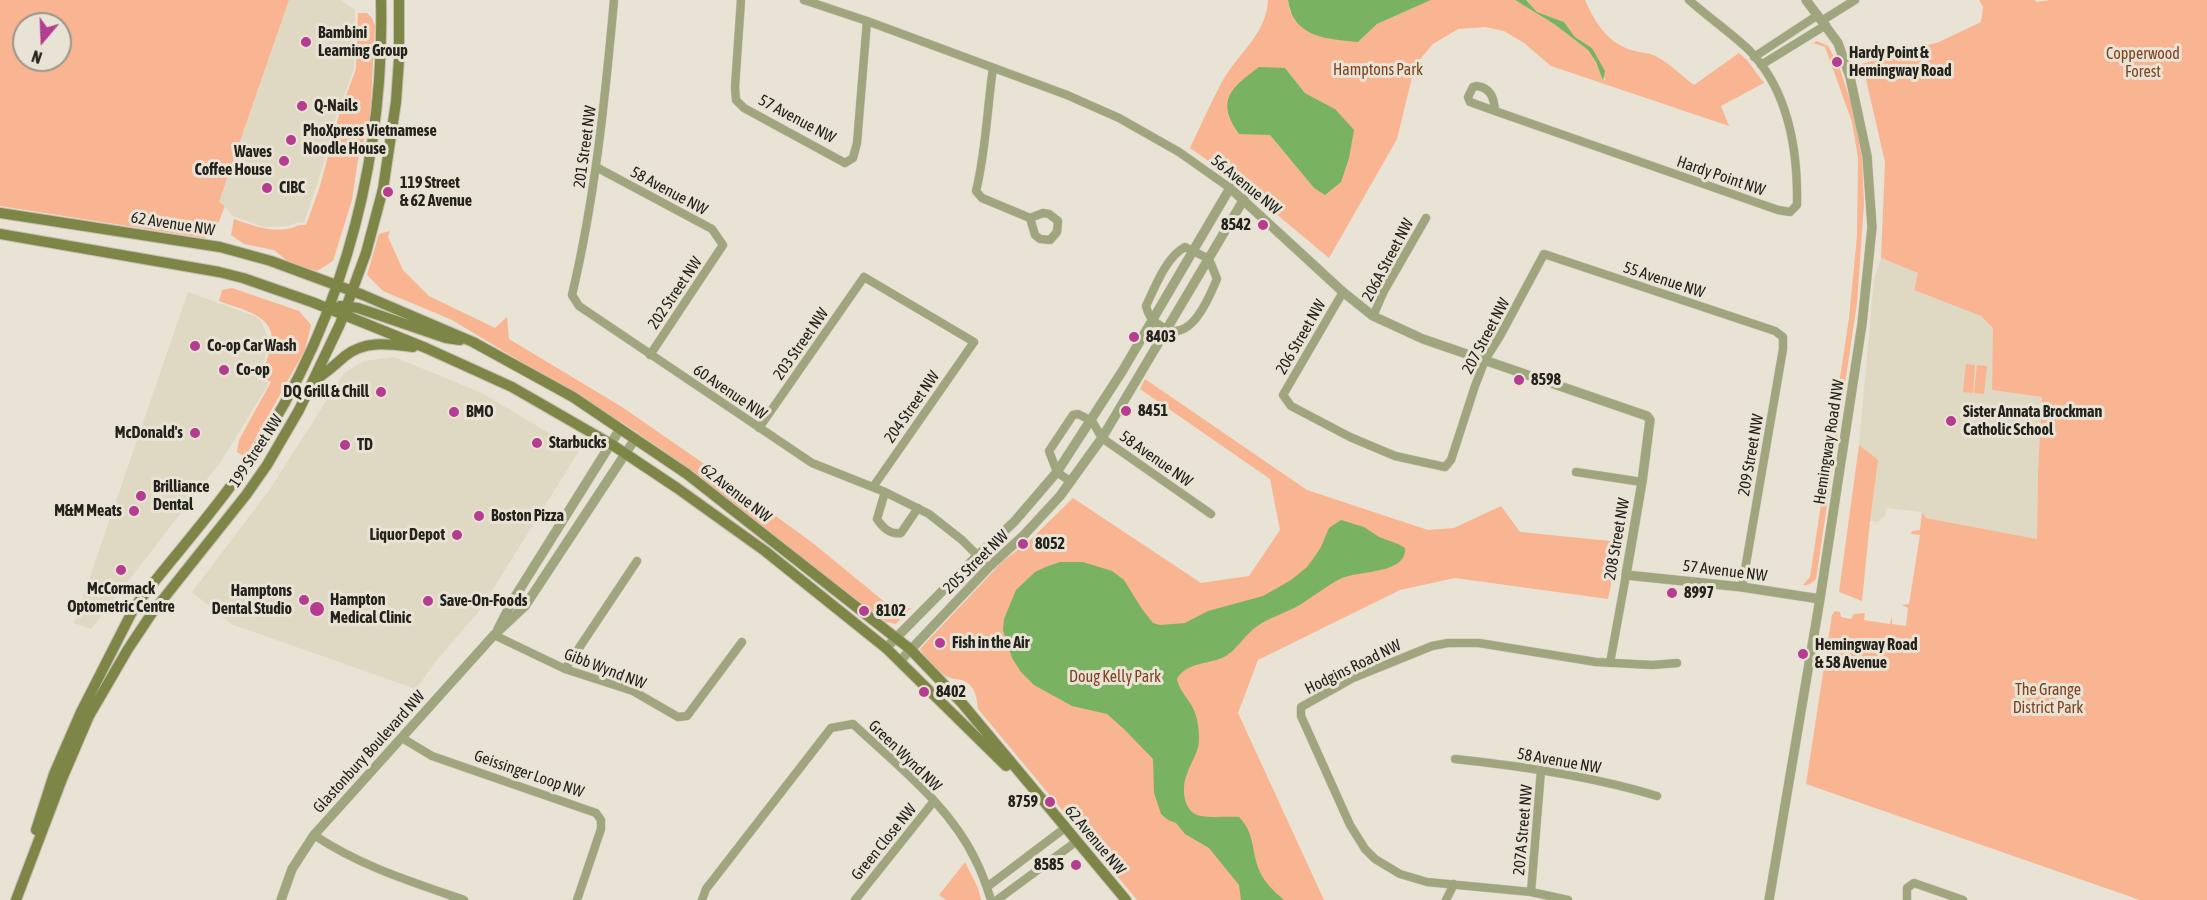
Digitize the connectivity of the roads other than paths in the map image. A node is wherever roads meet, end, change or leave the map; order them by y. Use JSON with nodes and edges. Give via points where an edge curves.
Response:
{"nodes":[{"id":1,"x":381,"y":0,"type":"edge"},
{"id":2,"x":399,"y":0,"type":"edge"},
{"id":3,"x":614,"y":0,"type":"edge"},
{"id":4,"x":741,"y":0,"type":"edge"},
{"id":5,"x":804,"y":0,"type":"edge"},
{"id":6,"x":1689,"y":0,"type":"edge"},
{"id":7,"x":1806,"y":0,"type":"edge"},
{"id":8,"x":1855,"y":0,"type":"edge"},
{"id":9,"x":1822,"y":20,"type":"junction"},
{"id":10,"x":867,"y":21,"type":"junction"},
{"id":11,"x":1754,"y":57,"type":"junction"},
{"id":12,"x":1761,"y":65,"type":"junction"},
{"id":13,"x":993,"y":68,"type":"junction"},
{"id":14,"x":1495,"y":111,"type":"dead end"},
{"id":15,"x":596,"y":167,"type":"junction"},
{"id":16,"x":1230,"y":188,"type":"junction"},
{"id":17,"x":1244,"y":199,"type":"junction"},
{"id":18,"x":0,"y":213,"type":"edge"},
{"id":19,"x":1030,"y":218,"type":"dead end"},
{"id":20,"x":1426,"y":218,"type":"dead end"},
{"id":21,"x":0,"y":234,"type":"edge"},
{"id":22,"x":723,"y":245,"type":"joint"},
{"id":23,"x":1194,"y":251,"type":"junction"},
{"id":24,"x":1544,"y":254,"type":"joint"},
{"id":25,"x":1209,"y":260,"type":"junction"},
{"id":26,"x":336,"y":285,"type":"junction"},
{"id":27,"x":352,"y":291,"type":"junction"},
{"id":28,"x":1343,"y":292,"type":"junction"},
{"id":29,"x":572,"y":296,"type":"joint"},
{"id":30,"x":328,"y":308,"type":"junction"},
{"id":31,"x":345,"y":310,"type":"junction"},
{"id":32,"x":1373,"y":316,"type":"junction"},
{"id":33,"x":1153,"y":321,"type":"junction"},
{"id":34,"x":1168,"y":330,"type":"junction"},
{"id":35,"x":1775,"y":331,"type":"joint"},
{"id":36,"x":473,"y":342,"type":"junction"},
{"id":37,"x":974,"y":342,"type":"joint"},
{"id":38,"x":426,"y":348,"type":"junction"},
{"id":39,"x":650,"y":355,"type":"junction"},
{"id":40,"x":1485,"y":360,"type":"junction"},
{"id":41,"x":315,"y":380,"type":"junction"},
{"id":42,"x":1650,"y":420,"type":"joint"},
{"id":43,"x":1092,"y":421,"type":"junction"},
{"id":44,"x":759,"y":428,"type":"junction"},
{"id":45,"x":620,"y":429,"type":"junction"},
{"id":46,"x":1101,"y":438,"type":"junction"},
{"id":47,"x":635,"y":439,"type":"junction"},
{"id":48,"x":611,"y":444,"type":"junction"},
{"id":49,"x":626,"y":454,"type":"junction"},
{"id":50,"x":1445,"y":467,"type":"joint"},
{"id":51,"x":1057,"y":472,"type":"junction"},
{"id":52,"x":1576,"y":472,"type":"dead end"},
{"id":53,"x":1071,"y":482,"type":"junction"},
{"id":54,"x":1642,"y":482,"type":"junction"},
{"id":55,"x":873,"y":487,"type":"junction"},
{"id":56,"x":885,"y":492,"type":"junction"},
{"id":57,"x":918,"y":508,"type":"junction"},
{"id":58,"x":1211,"y":514,"type":"dead end"},
{"id":59,"x":977,"y":556,"type":"junction"},
{"id":60,"x":637,"y":561,"type":"dead end"},
{"id":61,"x":989,"y":567,"type":"junction"},
{"id":62,"x":1626,"y":575,"type":"junction"},
{"id":63,"x":1742,"y":587,"type":"junction"},
{"id":64,"x":1820,"y":598,"type":"junction"},
{"id":65,"x":494,"y":635,"type":"junction"},
{"id":66,"x":896,"y":638,"type":"junction"},
{"id":67,"x":742,"y":642,"type":"dead end"},
{"id":68,"x":886,"y":648,"type":"junction"},
{"id":69,"x":910,"y":650,"type":"junction"},
{"id":70,"x":900,"y":661,"type":"junction"},
{"id":71,"x":1610,"y":663,"type":"junction"},
{"id":72,"x":1677,"y":663,"type":"dead end"},
{"id":73,"x":565,"y":669,"type":"junction"},
{"id":74,"x":402,"y":738,"type":"junction"},
{"id":75,"x":1455,"y":759,"type":"dead end"},
{"id":76,"x":1541,"y":770,"type":"junction"},
{"id":77,"x":1657,"y":796,"type":"dead end"},
{"id":78,"x":1041,"y":800,"type":"junction"},
{"id":79,"x":934,"y":801,"type":"junction"},
{"id":80,"x":1065,"y":828,"type":"junction"},
{"id":81,"x":314,"y":835,"type":"junction"},
{"id":82,"x":1077,"y":841,"type":"junction"},
{"id":83,"x":24,"y":875,"type":"junction"},
{"id":84,"x":1454,"y":884,"type":"junction"},
{"id":85,"x":987,"y":887,"type":"junction"},
{"id":86,"x":1531,"y":892,"type":"junction"},
{"id":87,"x":16,"y":900,"type":"edge"},
{"id":88,"x":281,"y":900,"type":"edge"},
{"id":89,"x":464,"y":900,"type":"edge"},
{"id":90,"x":577,"y":900,"type":"edge"},
{"id":91,"x":702,"y":900,"type":"edge"},
{"id":92,"x":855,"y":900,"type":"edge"},
{"id":93,"x":991,"y":900,"type":"edge"},
{"id":94,"x":997,"y":900,"type":"edge"},
{"id":95,"x":1126,"y":900,"type":"edge"},
{"id":96,"x":1446,"y":900,"type":"edge"},
{"id":97,"x":1568,"y":900,"type":"edge"},
{"id":98,"x":1769,"y":900,"type":"edge"},
{"id":99,"x":1907,"y":900,"type":"edge"},
{"id":100,"x":1963,"y":900,"type":"edge"}],
"edges":[{"from":1,"to":26,"type":"main road","name":"199 Street NW","via":[[381,58],[373,140],[359,213]]},
{"from":2,"to":27,"type":"main road","name":"199 Street NW","via":[[399,59],[391,146],[376,218]]},
{"from":3,"to":15,"type":"street","name":"201 Street NW"},
{"from":4,"to":10,"type":"street","name":"57 Avenue NW","via":[[736,100],[845,162],[853,158],[857,143]]},
{"from":5,"to":10,"type":"street","name":"56 Avenue NW"},
{"from":6,"to":11,"type":"street","name":"Hardy Point NW"},
{"from":7,"to":9,"type":"street","name":"Hemingway Road NW"},
{"from":8,"to":9,"type":"street"},
{"from":9,"to":11,"type":"street"},
{"from":9,"to":12,"type":"street"},
{"from":9,"to":64,"type":"street","name":"Hemingway Road NW","via":[[1838,43],[1850,77],[1867,156],[1872,227],[1862,324]]},
{"from":10,"to":13,"type":"street","name":"56 Avenue NW"},
{"from":11,"to":12,"type":"street","name":"Hardy Point NW"},
{"from":12,"to":14,"type":"street","name":"Hardy Point NW","via":[[1784,108],[1792,138],[1797,205],[1790,212]]},
{"from":13,"to":16,"type":"street","name":"56 Avenue NW","via":[[1119,118],[1179,152]]},
{"from":13,"to":19,"type":"street","via":[[983,163],[976,191],[982,198]]},
{"from":15,"to":22,"type":"street","name":"58 Avenue NW","via":[[712,230]]},
{"from":15,"to":29,"type":"street","name":"201 Street NW"},
{"from":16,"to":17,"type":"street","name":"56 Avenue NW"},
{"from":16,"to":23,"type":"street","name":"205 Street NW"},
{"from":17,"to":25,"type":"street","name":"205 Street NW"},
{"from":17,"to":28,"type":"street","name":"56 Avenue NW"},
{"from":18,"to":26,"type":"main road","name":"62 Avenue NW","via":[[220,247]]},
{"from":20,"to":32,"type":"street","name":"206A Street NW"},
{"from":21,"to":30,"type":"main road","via":[[219,272]]},
{"from":22,"to":39,"type":"street","name":"202 Street NW"},
{"from":23,"to":25,"type":"street"},
{"from":23,"to":33,"type":"street","name":"205 Street NW"},
{"from":23,"to":33,"type":"street","via":[[1185,247],[1176,252],[1154,288],[1146,306]]},
{"from":24,"to":35,"type":"street","name":"55 Avenue NW"},
{"from":24,"to":40,"type":"street","name":"207 Street NW"},
{"from":25,"to":34,"type":"street","name":"205 Street NW"},
{"from":25,"to":34,"type":"street","via":[[1217,279],[1211,293],[1190,326]]},
{"from":26,"to":27,"type":"main road","name":"62 Avenue NW"},
{"from":26,"to":30,"type":"main road","name":"199 Street NW"},
{"from":27,"to":31,"type":"main road","name":"199 Street NW"},
{"from":27,"to":36,"type":"main road","name":"62 Avenue NW"},
{"from":28,"to":32,"type":"street","name":"56 Avenue NW"},
{"from":28,"to":50,"type":"street","name":"206 Street NW","via":[[1283,395],[1290,406],[1350,437],[1395,456]]},
{"from":29,"to":39,"type":"street","name":"60 Avenue NW","via":[[579,306]]},
{"from":30,"to":31,"type":"main road"},
{"from":30,"to":83,"type":"main road","name":"199 Street NW","via":[[299,374],[267,432],[233,483],[138,601],[125,624],[54,774]]},
{"from":31,"to":36,"type":"main road","via":[[358,308],[446,338]]},
{"from":31,"to":38,"type":"main road","name":"62 Avenue NW"},
{"from":31,"to":41,"type":"main road","name":"199 Street NW"},
{"from":32,"to":40,"type":"street","name":"56 Avenue NW","via":[[1423,339]]},
{"from":33,"to":34,"type":"street"},
{"from":33,"to":43,"type":"street","name":"205 Street NW"},
{"from":34,"to":46,"type":"street","name":"205 Street NW"},
{"from":35,"to":63,"type":"street","name":"209 Street NW","via":[[1783,337],[1783,349]]},
{"from":36,"to":45,"type":"main road","name":"62 Avenue NW","via":[[534,374]]},
{"from":37,"to":44,"type":"street","name":"203 Street NW","via":[[864,277]]},
{"from":37,"to":55,"type":"street","name":"204 Street NW"},
{"from":38,"to":41,"type":"main road","via":[[368,345],[345,356]]},
{"from":38,"to":48,"type":"main road","name":"62 Avenue NW","via":[[512,387]]},
{"from":39,"to":44,"type":"street","name":"60 Avenue NW"},
{"from":40,"to":42,"type":"street","name":"56 Avenue NW"},
{"from":40,"to":50,"type":"street","name":"207 Street NW","via":[[1451,460]]},
{"from":41,"to":83,"type":"main road","name":"199 Street NW","via":[[260,476],[157,606],[128,649],[89,716]]},
{"from":42,"to":54,"type":"street","name":"208 Street NW"},
{"from":43,"to":46,"type":"street","name":"58 Avenue NW"},
{"from":43,"to":51,"type":"street","name":"205 Street NW"},
{"from":43,"to":51,"type":"street","via":[[1081,414],[1073,415],[1050,447],[1049,456]]},
{"from":44,"to":55,"type":"street","name":"60 Avenue NW","via":[[812,464]]},
{"from":45,"to":47,"type":"main road","name":"62 Avenue NW"},
{"from":45,"to":48,"type":"street","name":"Glastonbury Boulevard NW"},
{"from":46,"to":53,"type":"street","name":"205 Street NW"},
{"from":46,"to":58,"type":"street","name":"58 Avenue NW"},
{"from":47,"to":49,"type":"street","name":"Glastonbury Boulevard NW"},
{"from":47,"to":66,"type":"main road","name":"62 Avenue NW","via":[[687,474]]},
{"from":48,"to":49,"type":"main road","name":"62 Avenue NW"},
{"from":48,"to":65,"type":"street","name":"Glastonbury Boulevard NW"},
{"from":49,"to":65,"type":"street","name":"Glastonbury Boulevard NW","via":[[525,606]]},
{"from":49,"to":68,"type":"main road","name":"62 Avenue NW","via":[[765,552]]},
{"from":51,"to":53,"type":"street"},
{"from":51,"to":59,"type":"street","name":"205 Street NW","via":[[1014,522]]},
{"from":52,"to":54,"type":"street"},
{"from":53,"to":61,"type":"street","name":"205 Street NW"},
{"from":54,"to":62,"type":"street","name":"208 Street NW"},
{"from":55,"to":56,"type":"street","name":"60 Avenue NW"},
{"from":56,"to":57,"type":"street","name":"60 Avenue NW"},
{"from":56,"to":57,"type":"street","via":[[878,519],[888,531],[901,533]]},
{"from":57,"to":59,"type":"street","name":"60 Avenue NW","via":[[944,524]]},
{"from":59,"to":61,"type":"street","name":"60 Avenue NW"},
{"from":59,"to":66,"type":"street","name":"205 Street NW"},
{"from":60,"to":73,"type":"street"},
{"from":61,"to":69,"type":"street","name":"205 Street NW"},
{"from":62,"to":63,"type":"street","name":"57 Avenue NW"},
{"from":62,"to":71,"type":"street","name":"208 Street NW"},
{"from":63,"to":64,"type":"street","name":"57 Avenue NW"},
{"from":64,"to":98,"type":"street","name":"Hemingway Road NW"},
{"from":65,"to":73,"type":"street","name":"Gibb Wynd NW"},
{"from":65,"to":74,"type":"street","name":"Glastonbury Boulevard NW"},
{"from":66,"to":68,"type":"street","name":"205 Street NW"},
{"from":66,"to":69,"type":"main road","name":"62 Avenue NW"},
{"from":67,"to":73,"type":"street","name":"Gibb Wynd NW","via":[[684,717],[633,691]]},
{"from":68,"to":70,"type":"main road","name":"62 Avenue NW"},
{"from":69,"to":70,"type":"street","name":"205 Street NW"},
{"from":69,"to":78,"type":"main road","name":"62 Avenue NW","via":[[962,702]]},
{"from":70,"to":78,"type":"main road","name":"62 Avenue NW"},
{"from":71,"to":72,"type":"street","name":"Hodgins Road NW"},
{"from":71,"to":84,"type":"street","name":"Hodgins Road NW","via":[[1479,643],[1432,645],[1353,678],[1301,707],[1301,717],[1350,825],[1365,849],[1400,874]]},
{"from":74,"to":81,"type":"street","name":"Glastonbury Boulevard NW"},
{"from":74,"to":90,"type":"street","name":"Geissinger Loop NW","via":[[432,756],[596,813],[601,829]]},
{"from":75,"to":76,"type":"street","name":"58 Avenue NW"},
{"from":76,"to":77,"type":"street","name":"58 Avenue NW","via":[[1623,785]]},
{"from":76,"to":86,"type":"street","name":"207A Street NW"},
{"from":78,"to":80,"type":"main road","name":"62 Avenue NW"},
{"from":79,"to":85,"type":"street","name":"Green Wynd NW","via":[[976,860]]},
{"from":79,"to":91,"type":"street","name":"Green Wynd NW","via":[[853,724],[831,728],[705,889]]},
{"from":79,"to":92,"type":"street","name":"Green Close NW"},
{"from":80,"to":82,"type":"main road","name":"62 Avenue NW"},
{"from":80,"to":85,"type":"street"},
{"from":81,"to":88,"type":"street","name":"Glastonbury Boulevard NW","via":[[292,869]]},
{"from":81,"to":89,"type":"street","via":[[379,870]]},
{"from":82,"to":94,"type":"street"},
{"from":82,"to":95,"type":"main road","name":"62 Avenue NW"},
{"from":83,"to":87,"type":"main road","name":"199 Street NW"},
{"from":84,"to":86,"type":"street","name":"Hodgins Road NW"},
{"from":84,"to":96,"type":"street"},
{"from":85,"to":93,"type":"street","name":"Green Wynd NW"},
{"from":86,"to":97,"type":"street","name":"Hodgins Road NW"},
{"from":99,"to":100,"type":"street","via":[[1907,888],[1914,883]]}]}
